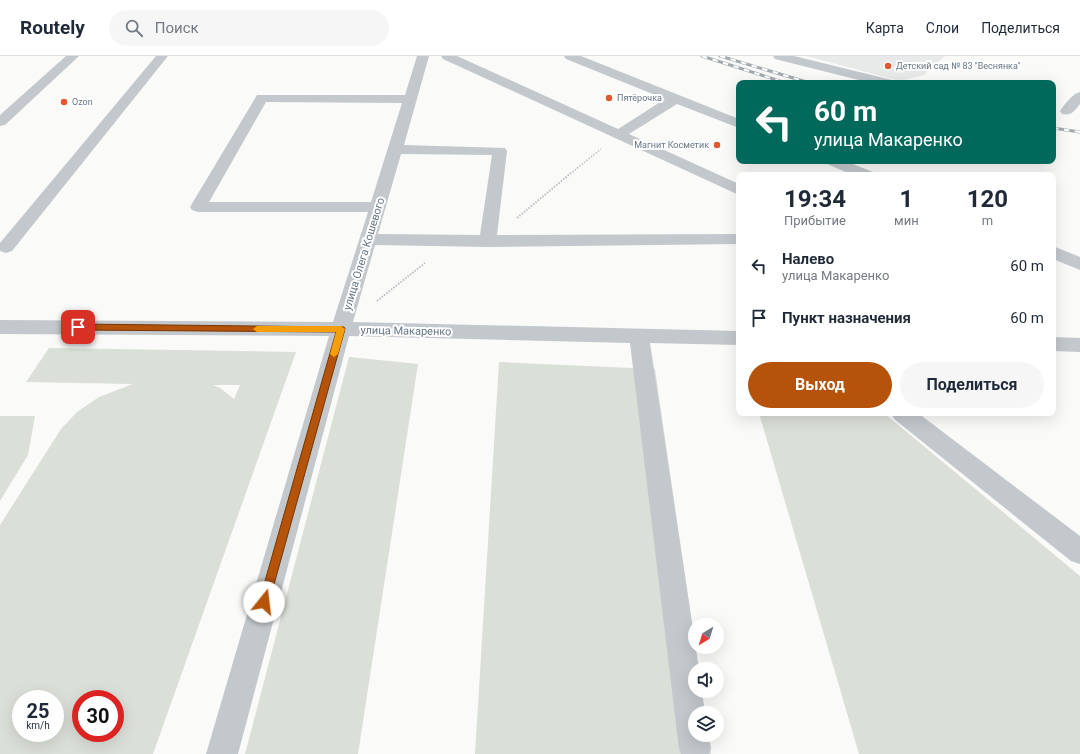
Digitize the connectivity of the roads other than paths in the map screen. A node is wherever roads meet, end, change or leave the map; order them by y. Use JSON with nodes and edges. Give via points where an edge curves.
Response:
{"nodes":[{"id":1,"x":73,"y":56,"type":"edge"},
{"id":2,"x":162,"y":56,"type":"edge"},
{"id":3,"x":423,"y":56,"type":"edge"},
{"id":4,"x":447,"y":56,"type":"edge"},
{"id":5,"x":570,"y":56,"type":"edge"},
{"id":6,"x":779,"y":56,"type":"edge"},
{"id":7,"x":874,"y":80,"type":"edge"},
{"id":8,"x":1080,"y":96,"type":"edge"},
{"id":9,"x":410,"y":99,"type":"junction"},
{"id":10,"x":675,"y":99,"type":"junction"},
{"id":11,"x":1067,"y":111,"type":"dead end"},
{"id":12,"x":0,"y":122,"type":"edge"},
{"id":13,"x":736,"y":123,"type":"edge"},
{"id":14,"x":618,"y":135,"type":"junction"},
{"id":15,"x":396,"y":149,"type":"junction"},
{"id":16,"x":840,"y":164,"type":"edge"},
{"id":17,"x":860,"y":172,"type":"edge"},
{"id":18,"x":736,"y":189,"type":"edge"},
{"id":19,"x":378,"y":207,"type":"junction"},
{"id":20,"x":369,"y":239,"type":"junction"},
{"id":21,"x":736,"y":239,"type":"edge"},
{"id":22,"x":488,"y":241,"type":"junction"},
{"id":23,"x":6,"y":247,"type":"dead end"},
{"id":24,"x":1056,"y":253,"type":"edge"},
{"id":25,"x":1080,"y":264,"type":"edge"},
{"id":26,"x":0,"y":327,"type":"edge"},
{"id":27,"x":341,"y":329,"type":"junction"},
{"id":28,"x":639,"y":335,"type":"junction"},
{"id":29,"x":736,"y":338,"type":"edge"},
{"id":30,"x":1056,"y":344,"type":"edge"},
{"id":31,"x":1080,"y":345,"type":"edge"},
{"id":32,"x":906,"y":416,"type":"edge"},
{"id":33,"x":1080,"y":552,"type":"edge"},
{"id":34,"x":695,"y":749,"type":"dead end"},
{"id":35,"x":222,"y":754,"type":"edge"}],
"edges":[{"from":1,"to":12,"type":"street"},
{"from":2,"to":23,"type":"street"},
{"from":3,"to":9,"type":"street","name":"улица Олега Кошевого"},
{"from":4,"to":14,"type":"street"},
{"from":5,"to":10,"type":"street"},
{"from":6,"to":7,"type":"street"},
{"from":8,"to":11,"type":"street"},
{"from":9,"to":15,"type":"street","name":"улица Олега Кошевого"},
{"from":9,"to":19,"type":"street","via":[[262,98],[198,207]]},
{"from":10,"to":13,"type":"street"},
{"from":10,"to":14,"type":"street"},
{"from":14,"to":18,"type":"street"},
{"from":15,"to":19,"type":"street","name":"улица Олега Кошевого"},
{"from":15,"to":22,"type":"street","via":[[500,151]]},
{"from":16,"to":17,"type":"street"},
{"from":19,"to":20,"type":"street","name":"улица Олега Кошевого"},
{"from":20,"to":22,"type":"street"},
{"from":20,"to":27,"type":"street","name":"улица Олега Кошевого"},
{"from":21,"to":22,"type":"street"},
{"from":24,"to":25,"type":"street"},
{"from":26,"to":27,"type":"street","name":"улица Макаренко"},
{"from":27,"to":28,"type":"street","name":"улица Макаренко"},
{"from":27,"to":35,"type":"street","name":"улица Олега Кошевого"},
{"from":28,"to":29,"type":"street","name":"улица Макаренко"},
{"from":28,"to":34,"type":"street"},
{"from":30,"to":31,"type":"street"},
{"from":32,"to":33,"type":"street"}]}
